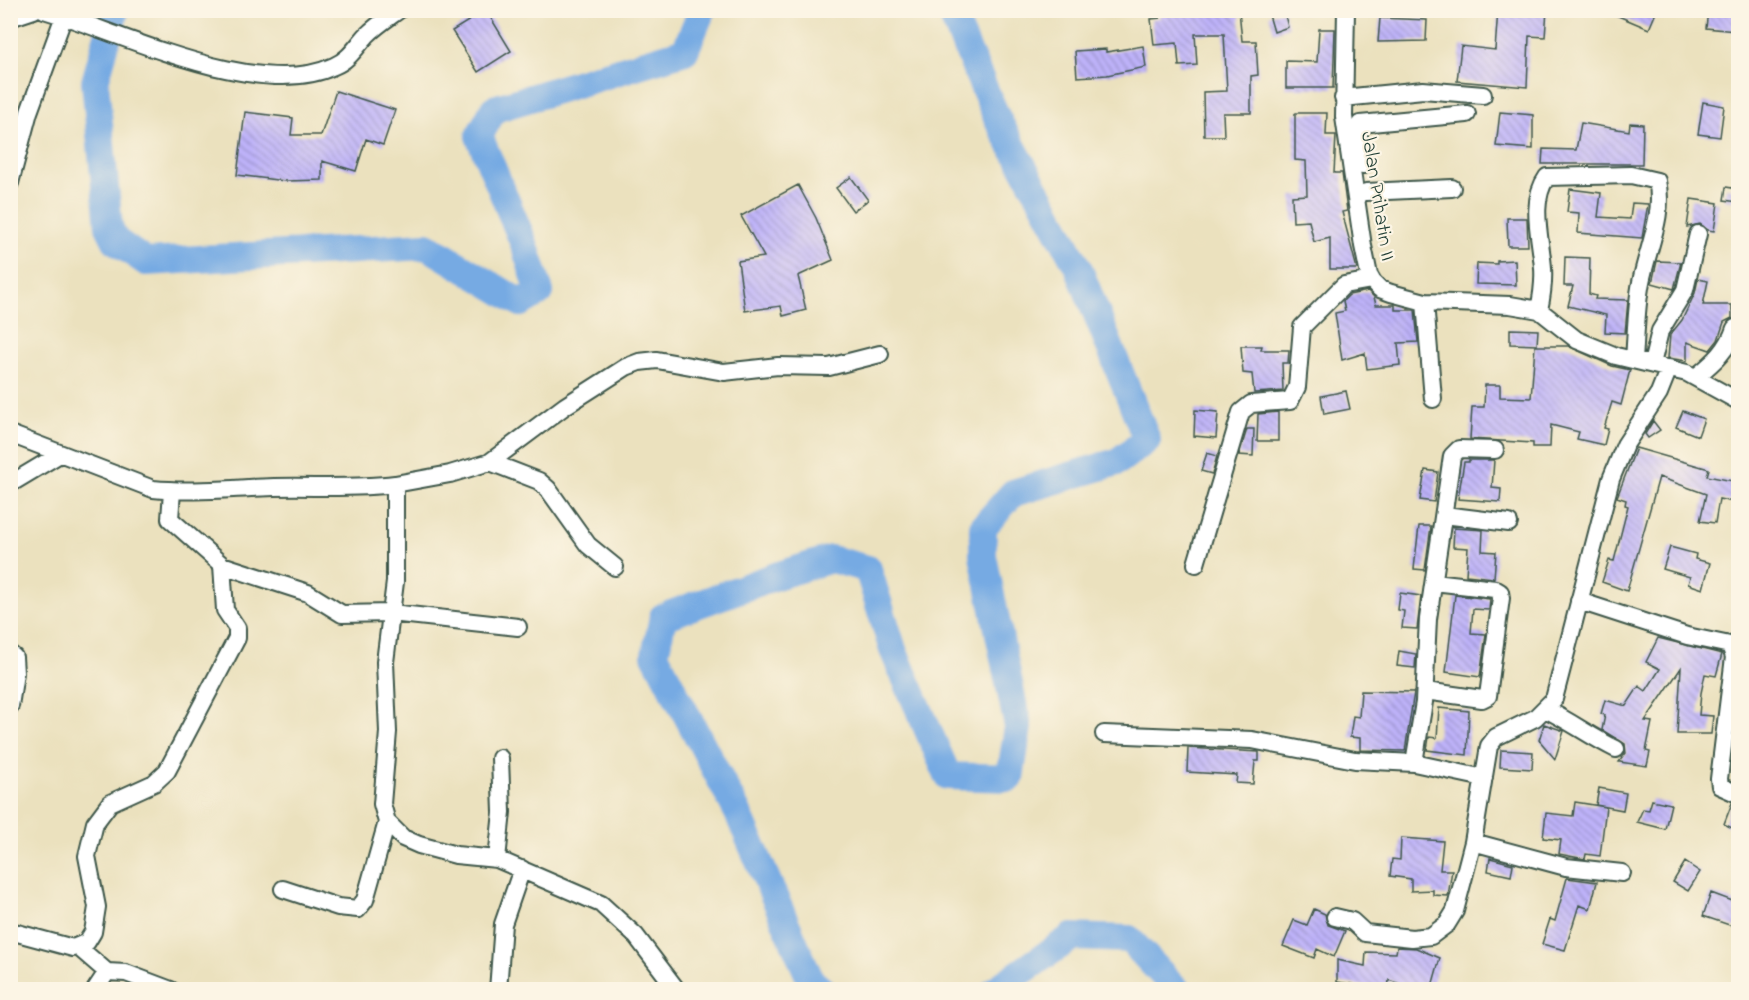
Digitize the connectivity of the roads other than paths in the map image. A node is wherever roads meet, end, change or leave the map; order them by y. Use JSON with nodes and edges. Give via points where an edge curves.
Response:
{"nodes":[{"id":1,"x":34,"y":10,"type":"edge"},
{"id":2,"x":44,"y":10,"type":"edge"},
{"id":3,"x":399,"y":10,"type":"edge"},
{"id":4,"x":1346,"y":10,"type":"edge"},
{"id":5,"x":64,"y":16,"type":"junction"},
{"id":6,"x":10,"y":18,"type":"edge"},
{"id":7,"x":1482,"y":95,"type":"dead end"},
{"id":8,"x":1343,"y":98,"type":"junction"},
{"id":9,"x":1467,"y":114,"type":"dead end"},
{"id":10,"x":10,"y":183,"type":"edge"},
{"id":11,"x":1452,"y":188,"type":"dead end"},
{"id":12,"x":1361,"y":192,"type":"junction"},
{"id":13,"x":1698,"y":234,"type":"dead end"},
{"id":14,"x":1369,"y":275,"type":"junction"},
{"id":15,"x":1425,"y":302,"type":"junction"},
{"id":16,"x":1539,"y":310,"type":"junction"},
{"id":17,"x":1735,"y":328,"type":"dead end"},
{"id":18,"x":880,"y":354,"type":"dead end"},
{"id":19,"x":1634,"y":360,"type":"junction"},
{"id":20,"x":1652,"y":364,"type":"junction"},
{"id":21,"x":1669,"y":368,"type":"junction"},
{"id":22,"x":1696,"y":376,"type":"junction"},
{"id":23,"x":1433,"y":399,"type":"dead end"},
{"id":24,"x":1738,"y":401,"type":"edge"},
{"id":25,"x":10,"y":434,"type":"edge"},
{"id":26,"x":1495,"y":450,"type":"dead end"},
{"id":27,"x":60,"y":454,"type":"junction"},
{"id":28,"x":490,"y":462,"type":"junction"},
{"id":29,"x":10,"y":484,"type":"edge"},
{"id":30,"x":395,"y":484,"type":"junction"},
{"id":31,"x":172,"y":491,"type":"junction"},
{"id":32,"x":1444,"y":515,"type":"junction"},
{"id":33,"x":1509,"y":523,"type":"dead end"},
{"id":34,"x":1196,"y":564,"type":"dead end"},
{"id":35,"x":222,"y":565,"type":"junction"},
{"id":36,"x":615,"y":567,"type":"dead end"},
{"id":37,"x":1434,"y":582,"type":"junction"},
{"id":38,"x":1579,"y":601,"type":"junction"},
{"id":39,"x":391,"y":613,"type":"junction"},
{"id":40,"x":518,"y":627,"type":"dead end"},
{"id":41,"x":10,"y":654,"type":"edge"},
{"id":42,"x":1425,"y":691,"type":"junction"},
{"id":43,"x":10,"y":706,"type":"edge"},
{"id":44,"x":1545,"y":710,"type":"junction"},
{"id":45,"x":1104,"y":734,"type":"dead end"},
{"id":46,"x":1616,"y":749,"type":"dead end"},
{"id":47,"x":500,"y":758,"type":"dead end"},
{"id":48,"x":1414,"y":763,"type":"junction"},
{"id":49,"x":1484,"y":778,"type":"junction"},
{"id":50,"x":1738,"y":794,"type":"edge"},
{"id":51,"x":387,"y":822,"type":"junction"},
{"id":52,"x":1473,"y":842,"type":"junction"},
{"id":53,"x":497,"y":859,"type":"junction"},
{"id":54,"x":522,"y":868,"type":"junction"},
{"id":55,"x":1622,"y":873,"type":"dead end"},
{"id":56,"x":283,"y":889,"type":"dead end"},
{"id":57,"x":1335,"y":917,"type":"dead end"},
{"id":58,"x":10,"y":931,"type":"edge"},
{"id":59,"x":78,"y":947,"type":"junction"},
{"id":60,"x":107,"y":972,"type":"junction"},
{"id":61,"x":95,"y":990,"type":"edge"},
{"id":62,"x":171,"y":990,"type":"edge"},
{"id":63,"x":498,"y":990,"type":"edge"},
{"id":64,"x":677,"y":990,"type":"edge"}],
"edges":[{"from":1,"to":6,"type":"street"},
{"from":2,"to":5,"type":"street"},
{"from":3,"to":5,"type":"street","via":[[345,60],[330,68],[259,76],[234,72]]},
{"from":4,"to":8,"type":"street","name":"Jalan Prihatin II"},
{"from":5,"to":10,"type":"street","via":[[29,112]]},
{"from":7,"to":8,"type":"street","via":[[1423,90]]},
{"from":8,"to":12,"type":"street","name":"Jalan Prihatin II"},
{"from":9,"to":12,"type":"street","via":[[1360,124]]},
{"from":11,"to":12,"type":"street"},
{"from":12,"to":14,"type":"street","name":"Jalan Prihatin II"},
{"from":13,"to":20,"type":"street","via":[[1685,290],[1660,331]]},
{"from":14,"to":15,"type":"street","name":"Jalan Prihatin II","via":[[1380,289]]},
{"from":14,"to":34,"type":"street","via":[[1366,281],[1341,287],[1327,306],[1302,327],[1297,387],[1290,401],[1251,404],[1241,412]]},
{"from":15,"to":16,"type":"street","name":"Jalan Prihatin II"},
{"from":15,"to":23,"type":"street"},
{"from":16,"to":19,"type":"street","via":[[1577,340]]},
{"from":16,"to":19,"type":"street","via":[[1543,267],[1538,199],[1540,186],[1547,177],[1631,175],[1657,181],[1660,191],[1655,230],[1642,280]]},
{"from":17,"to":22,"type":"street","via":[[1719,357]]},
{"from":18,"to":28,"type":"street","via":[[829,368],[778,366],[724,372],[657,360],[639,362],[565,406]]},
{"from":19,"to":20,"type":"street"},
{"from":20,"to":21,"type":"street"},
{"from":21,"to":22,"type":"street"},
{"from":21,"to":38,"type":"street","via":[[1659,393],[1625,445],[1611,479]]},
{"from":22,"to":24,"type":"street"},
{"from":25,"to":27,"type":"street"},
{"from":26,"to":32,"type":"street","via":[[1455,451]]},
{"from":27,"to":29,"type":"street"},
{"from":27,"to":31,"type":"street","via":[[142,486]]},
{"from":28,"to":30,"type":"street"},
{"from":28,"to":36,"type":"street","via":[[539,481],[588,544]]},
{"from":30,"to":31,"type":"street","via":[[349,489]]},
{"from":30,"to":39,"type":"street"},
{"from":31,"to":35,"type":"street","via":[[170,519]]},
{"from":32,"to":33,"type":"street"},
{"from":32,"to":37,"type":"street"},
{"from":35,"to":39,"type":"street","via":[[309,593],[342,614]]},
{"from":35,"to":59,"type":"street","via":[[225,610],[237,627],[237,638],[167,771],[154,783],[110,803],[98,817],[87,856],[97,894],[96,916],[90,937]]},
{"from":37,"to":42,"type":"street","via":[[1425,640]]},
{"from":37,"to":42,"type":"street","via":[[1495,589],[1502,598],[1488,696],[1482,699]]},
{"from":38,"to":44,"type":"street","via":[[1559,688]]},
{"from":38,"to":50,"type":"street","via":[[1687,636],[1730,645],[1734,657],[1719,779],[1720,786]]},
{"from":39,"to":40,"type":"street"},
{"from":39,"to":51,"type":"street","via":[[385,651],[388,732],[382,793],[382,811]]},
{"from":41,"to":43,"type":"street","via":[[14,657],[15,673]]},
{"from":42,"to":48,"type":"street"},
{"from":44,"to":46,"type":"street"},
{"from":44,"to":49,"type":"street","via":[[1496,737],[1489,746]]},
{"from":45,"to":48,"type":"street","via":[[1223,737],[1355,760]]},
{"from":47,"to":53,"type":"street","via":[[502,812]]},
{"from":48,"to":49,"type":"street"},
{"from":49,"to":52,"type":"street"},
{"from":51,"to":53,"type":"street","via":[[403,838],[425,847]]},
{"from":51,"to":56,"type":"street","via":[[365,900],[358,909],[338,907]]},
{"from":52,"to":55,"type":"street","via":[[1566,867]]},
{"from":52,"to":57,"type":"street","via":[[1455,911],[1438,933],[1420,938],[1370,934],[1352,921]]},
{"from":53,"to":54,"type":"street"},
{"from":54,"to":63,"type":"street","via":[[503,924]]},
{"from":54,"to":64,"type":"street","via":[[610,910],[650,953]]},
{"from":58,"to":59,"type":"street"},
{"from":59,"to":60,"type":"street"},
{"from":60,"to":61,"type":"street"},
{"from":60,"to":62,"type":"street","via":[[126,972]]}]}
